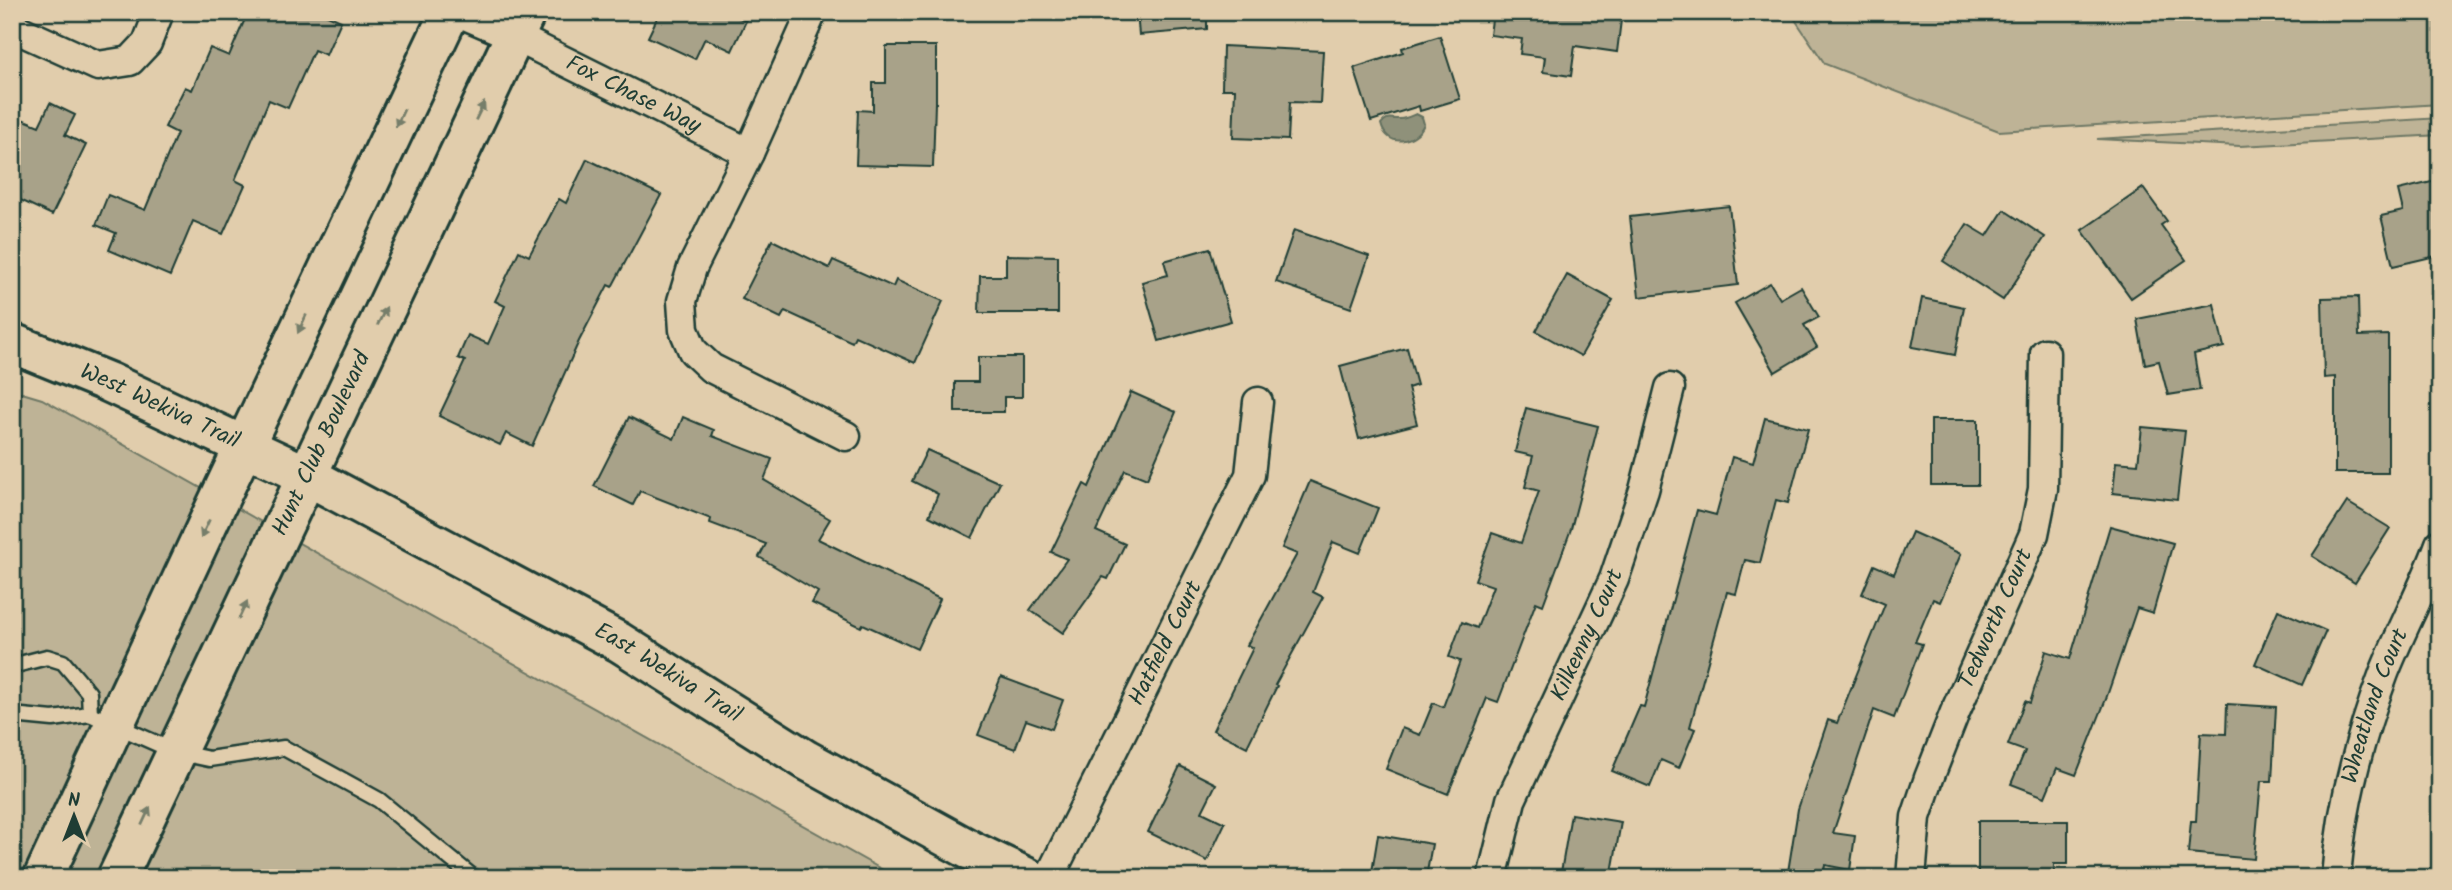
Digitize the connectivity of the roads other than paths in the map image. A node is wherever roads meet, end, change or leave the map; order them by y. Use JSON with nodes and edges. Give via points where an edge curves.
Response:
{"nodes":[{"id":1,"x":159,"y":12,"type":"edge"},
{"id":2,"x":450,"y":12,"type":"edge"},
{"id":3,"x":458,"y":12,"type":"edge"},
{"id":4,"x":812,"y":12,"type":"edge"},
{"id":5,"x":521,"y":24,"type":"edge"},
{"id":6,"x":12,"y":27,"type":"edge"},
{"id":7,"x":749,"y":153,"type":"junction"},
{"id":8,"x":12,"y":343,"type":"edge"},
{"id":9,"x":2045,"y":353,"type":"dead end"},
{"id":10,"x":1670,"y":388,"type":"dead end"},
{"id":11,"x":1258,"y":402,"type":"dead end"},
{"id":12,"x":846,"y":436,"type":"dead end"},
{"id":13,"x":244,"y":446,"type":"junction"},
{"id":14,"x":306,"y":475,"type":"junction"},
{"id":15,"x":2440,"y":544,"type":"edge"},
{"id":16,"x":12,"y":666,"type":"edge"},
{"id":17,"x":12,"y":715,"type":"edge"},
{"id":18,"x":101,"y":719,"type":"junction"},
{"id":19,"x":176,"y":752,"type":"junction"},
{"id":20,"x":43,"y":878,"type":"edge"},
{"id":21,"x":117,"y":878,"type":"edge"},
{"id":22,"x":474,"y":878,"type":"edge"},
{"id":23,"x":1028,"y":878,"type":"edge"},
{"id":24,"x":1049,"y":878,"type":"edge"},
{"id":25,"x":1492,"y":878,"type":"edge"},
{"id":26,"x":1911,"y":878,"type":"edge"},
{"id":27,"x":2336,"y":878,"type":"edge"}],
"edges":[{"from":1,"to":6,"type":"street","via":[[147,43],[130,61],[98,66]]},
{"from":2,"to":13,"type":"street","one_way":true},
{"from":3,"to":5,"type":"street","name":"Fox Chase Way"},
{"from":4,"to":7,"type":"street"},
{"from":5,"to":7,"type":"street","name":"Fox Chase Way"},
{"from":14,"to":5,"type":"street","name":"Hunt Club Boulevard","one_way":true},
{"from":7,"to":12,"type":"street","via":[[692,268],[682,301],[684,330],[693,351],[711,369]]},
{"from":8,"to":13,"type":"street","name":"West Wekiva Trail"},
{"from":9,"to":26,"type":"street","name":"Tedworth Court","via":[[2043,489],[2035,534],[1929,778],[1916,817]]},
{"from":10,"to":25,"type":"street","name":"Kilkenny Court","via":[[1644,490],[1614,579],[1511,800]]},
{"from":11,"to":24,"type":"street","name":"Hatfield Court","via":[[1250,475]]},
{"from":13,"to":14,"type":"street","name":"West Wekiva Trail"},
{"from":13,"to":18,"type":"street","one_way":true},
{"from":19,"to":14,"type":"street","name":"Hunt Club Boulevard","one_way":true},
{"from":14,"to":23,"type":"street","name":"East Wekiva Trail","via":[[620,642],[806,760]]},
{"from":15,"to":27,"type":"street","name":"Wheatland Court","via":[[2359,742]]},
{"from":16,"to":18,"type":"lane","via":[[47,657],[63,662],[89,693]]},
{"from":17,"to":18,"type":"lane"},
{"from":18,"to":19,"type":"lane"},
{"from":18,"to":20,"type":"street"},
{"from":21,"to":19,"type":"street","name":"Hunt Club Boulevard","one_way":true},
{"from":19,"to":22,"type":"lane","via":[[209,759],[284,748],[379,800]]}]}
